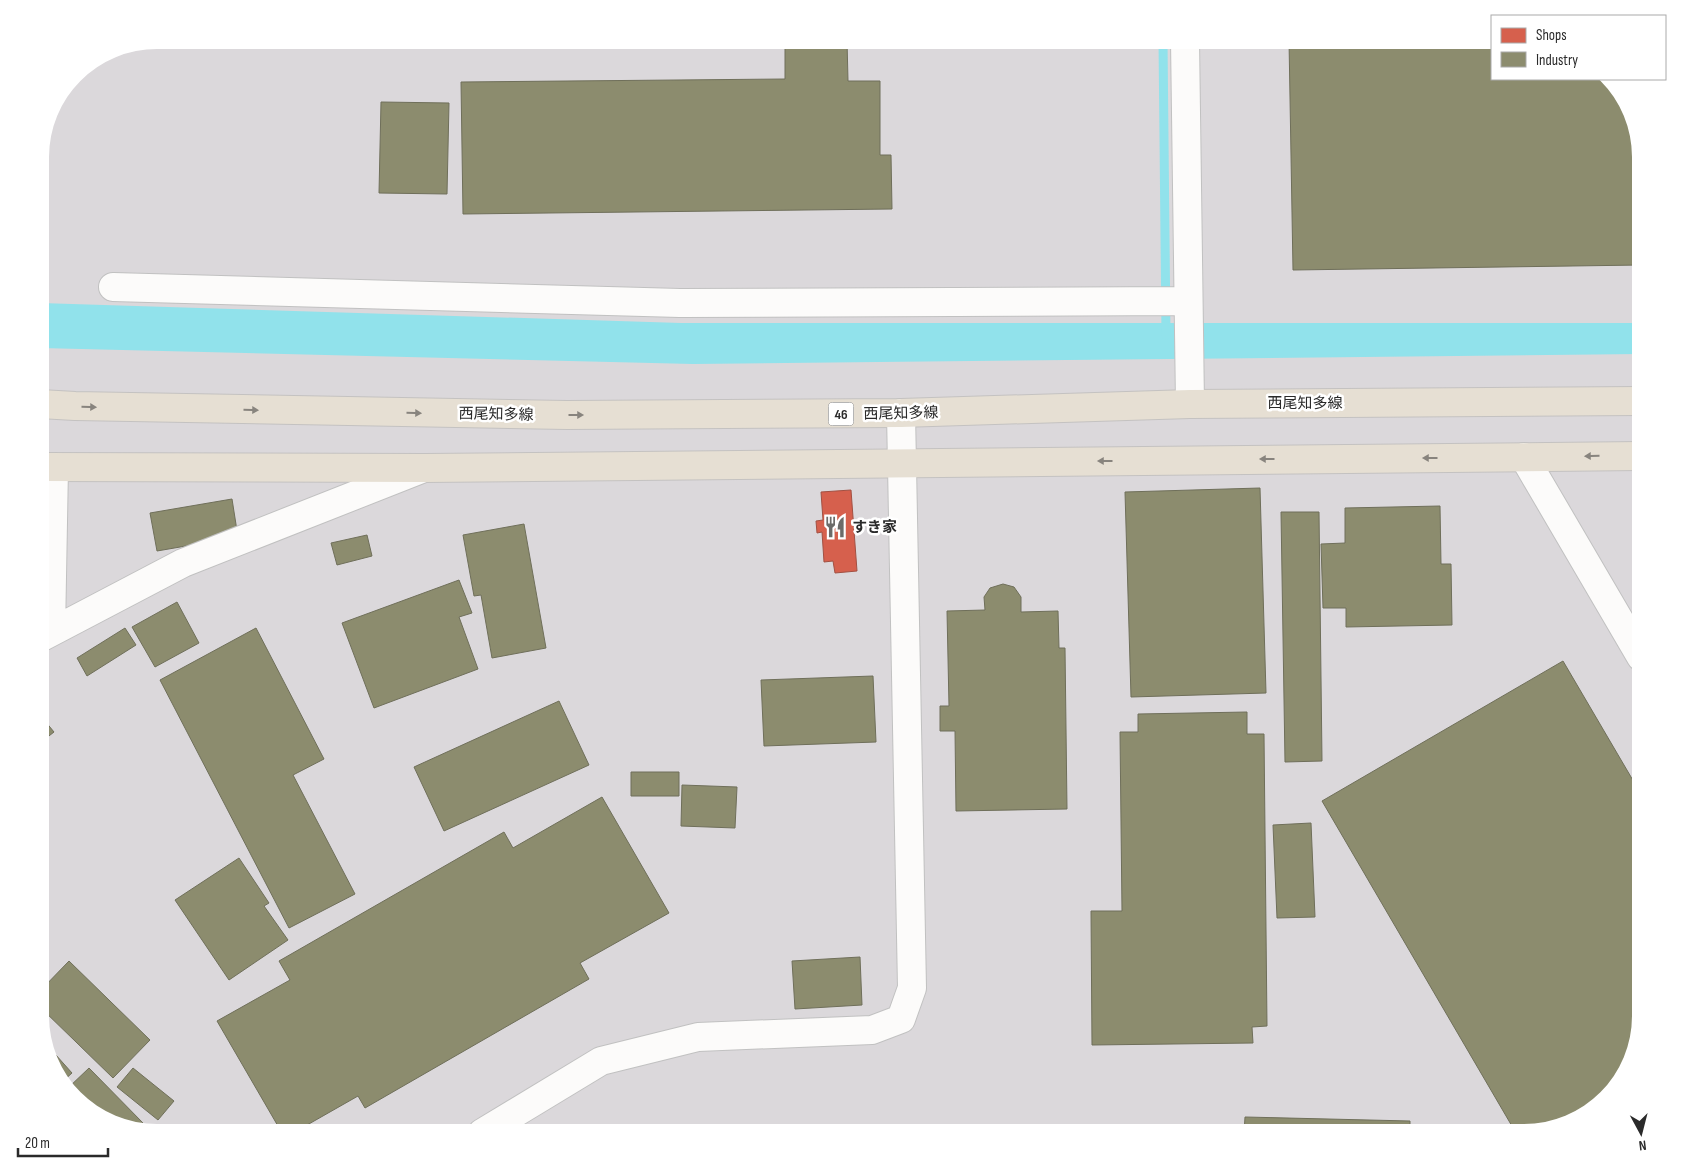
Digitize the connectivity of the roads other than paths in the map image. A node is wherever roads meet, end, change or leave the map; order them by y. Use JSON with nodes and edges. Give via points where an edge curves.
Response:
{"nodes":[{"id":1,"x":1185,"y":49,"type":"edge"},
{"id":2,"x":113,"y":287,"type":"dead end"},
{"id":3,"x":1188,"y":310,"type":"junction"},
{"id":4,"x":1190,"y":392,"type":"junction"},
{"id":5,"x":1632,"y":401,"type":"edge"},
{"id":6,"x":49,"y":405,"type":"edge"},
{"id":7,"x":901,"y":413,"type":"junction"},
{"id":8,"x":1632,"y":456,"type":"edge"},
{"id":9,"x":1524,"y":457,"type":"junction"},
{"id":10,"x":902,"y":462,"type":"junction"},
{"id":11,"x":49,"y":467,"type":"edge"},
{"id":12,"x":425,"y":468,"type":"junction"},
{"id":13,"x":49,"y":633,"type":"edge"},
{"id":14,"x":1632,"y":642,"type":"edge"},
{"id":15,"x":497,"y":1124,"type":"edge"}],
"edges":[{"from":1,"to":3,"type":"street"},
{"from":2,"to":3,"type":"street","via":[[680,304]]},
{"from":3,"to":4,"type":"street"},
{"from":4,"to":5,"type":"main road","name":"西尾知多線","number":"46"},
{"from":4,"to":7,"type":"main road","name":"西尾知多線","number":"46"},
{"from":6,"to":7,"type":"main road","name":"西尾知多線","number":"46","one_way":true,"via":[[567,416]]},
{"from":7,"to":10,"type":"street"},
{"from":8,"to":9,"type":"main road","one_way":true},
{"from":9,"to":10,"type":"main road","one_way":true},
{"from":9,"to":14,"type":"street"},
{"from":10,"to":12,"type":"main road"},
{"from":10,"to":15,"type":"street","via":[[912,988],[901,1019],[872,1030],[698,1037],[601,1061]]},
{"from":11,"to":12,"type":"main road"},
{"from":12,"to":13,"type":"street","via":[[183,563]]}]}
